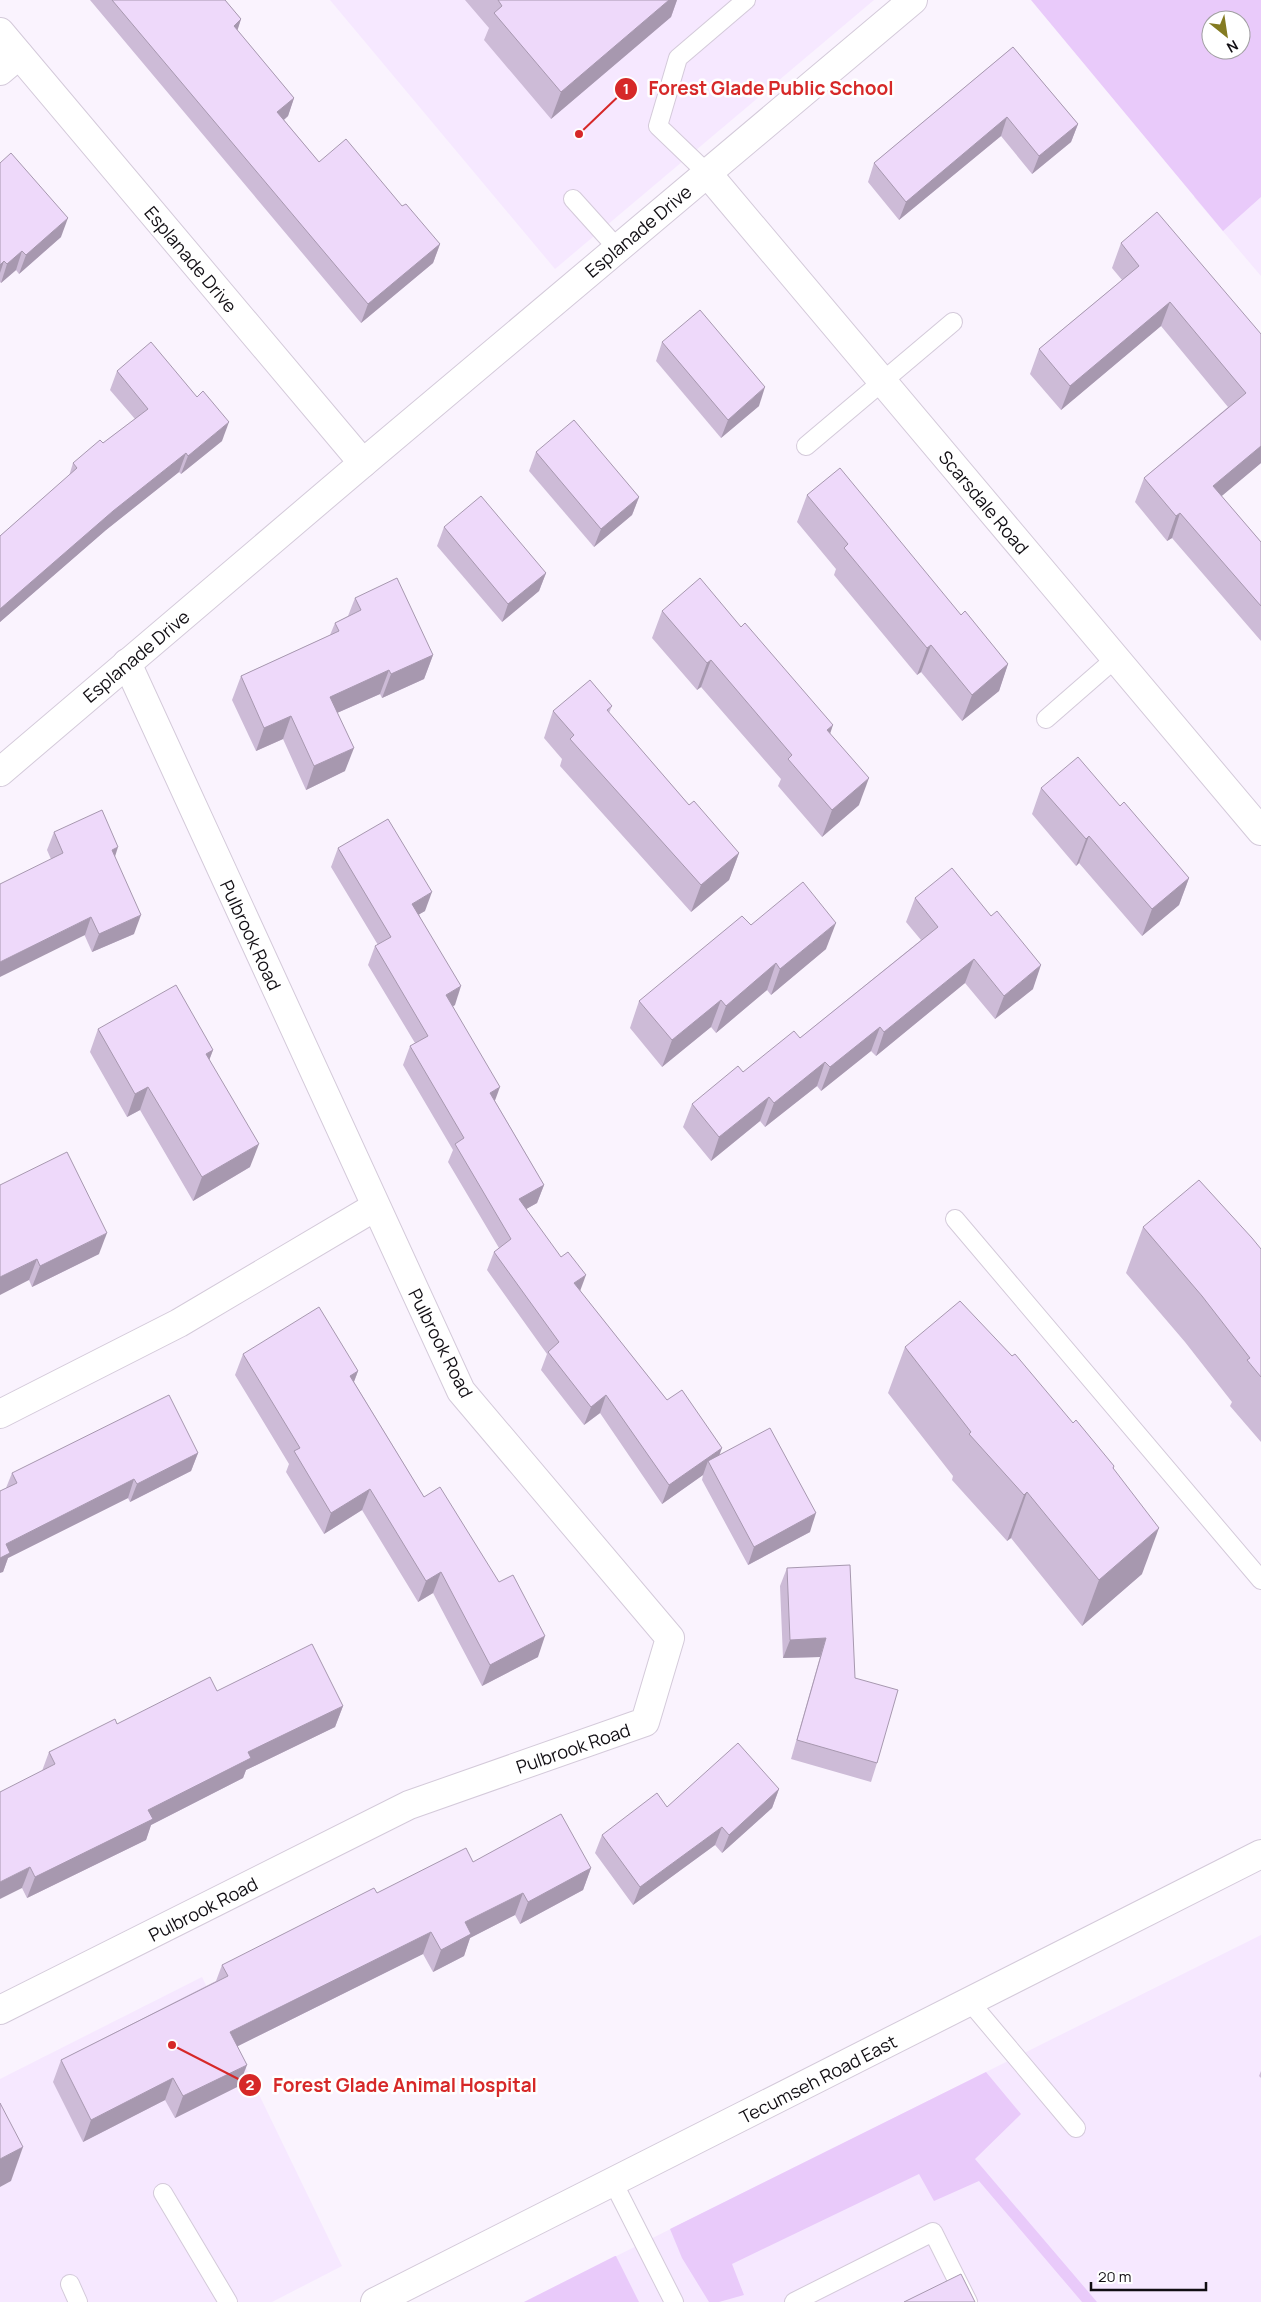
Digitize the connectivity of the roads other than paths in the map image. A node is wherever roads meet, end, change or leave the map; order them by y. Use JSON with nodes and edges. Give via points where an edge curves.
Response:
{"nodes":[{"id":1,"x":746,"y":0,"type":"edge"},
{"id":2,"x":913,"y":0,"type":"edge"},
{"id":3,"x":0,"y":32,"type":"edge"},
{"id":4,"x":9,"y":63,"type":"edge"},
{"id":5,"x":707,"y":173,"type":"junction"},
{"id":6,"x":573,"y":199,"type":"dead end"},
{"id":7,"x":618,"y":249,"type":"junction"},
{"id":8,"x":953,"y":322,"type":"dead end"},
{"id":9,"x":883,"y":382,"type":"junction"},
{"id":10,"x":806,"y":446,"type":"dead end"},
{"id":11,"x":363,"y":463,"type":"junction"},
{"id":12,"x":1116,"y":658,"type":"junction"},
{"id":13,"x":126,"y":664,"type":"junction"},
{"id":14,"x":1046,"y":719,"type":"dead end"},
{"id":15,"x":0,"y":772,"type":"edge"},
{"id":16,"x":1261,"y":831,"type":"edge"},
{"id":17,"x":375,"y":1207,"type":"junction"},
{"id":18,"x":955,"y":1219,"type":"dead end"},
{"id":19,"x":0,"y":1414,"type":"edge"},
{"id":20,"x":1261,"y":1580,"type":"edge"},
{"id":21,"x":1261,"y":1854,"type":"edge"},
{"id":22,"x":970,"y":2002,"type":"junction"},
{"id":23,"x":0,"y":2010,"type":"edge"},
{"id":24,"x":1076,"y":2128,"type":"dead end"},
{"id":25,"x":613,"y":2182,"type":"junction"},
{"id":26,"x":163,"y":2193,"type":"dead end"},
{"id":27,"x":70,"y":2284,"type":"dead end"},
{"id":28,"x":78,"y":2302,"type":"edge"},
{"id":29,"x":228,"y":2302,"type":"edge"},
{"id":30,"x":375,"y":2302,"type":"edge"},
{"id":31,"x":674,"y":2302,"type":"edge"},
{"id":32,"x":794,"y":2302,"type":"edge"},
{"id":33,"x":968,"y":2302,"type":"edge"}],
"edges":[{"from":1,"to":5,"type":"lane","via":[[678,58],[658,126]]},
{"from":2,"to":5,"type":"street","name":"Esplanade Drive"},
{"from":3,"to":4,"type":"street","name":"Esplanade Drive"},
{"from":4,"to":11,"type":"street","name":"Esplanade Drive"},
{"from":5,"to":7,"type":"street","name":"Esplanade Drive"},
{"from":5,"to":9,"type":"street","name":"Scarsdale Road"},
{"from":6,"to":7,"type":"lane"},
{"from":7,"to":11,"type":"street","name":"Esplanade Drive"},
{"from":8,"to":9,"type":"lane"},
{"from":9,"to":10,"type":"lane"},
{"from":9,"to":12,"type":"street","name":"Scarsdale Road"},
{"from":11,"to":13,"type":"street","name":"Esplanade Drive"},
{"from":12,"to":14,"type":"lane"},
{"from":12,"to":16,"type":"street","name":"Scarsdale Road"},
{"from":13,"to":15,"type":"street","name":"Esplanade Drive"},
{"from":13,"to":17,"type":"street","name":"Pulbrook Road"},
{"from":17,"to":19,"type":"street","via":[[179,1323]]},
{"from":17,"to":23,"type":"street","name":"Pulbrook Road","via":[[461,1391],[670,1638],[645,1722],[409,1805]]},
{"from":18,"to":20,"type":"lane"},
{"from":21,"to":22,"type":"street","name":"Tecumseh Road East"},
{"from":22,"to":24,"type":"lane"},
{"from":22,"to":25,"type":"street","name":"Tecumseh Road East"},
{"from":25,"to":30,"type":"street","name":"Tecumseh Road East"},
{"from":25,"to":31,"type":"lane"},
{"from":26,"to":29,"type":"lane"},
{"from":27,"to":28,"type":"lane"},
{"from":32,"to":33,"type":"lane","via":[[933,2232]]}]}
